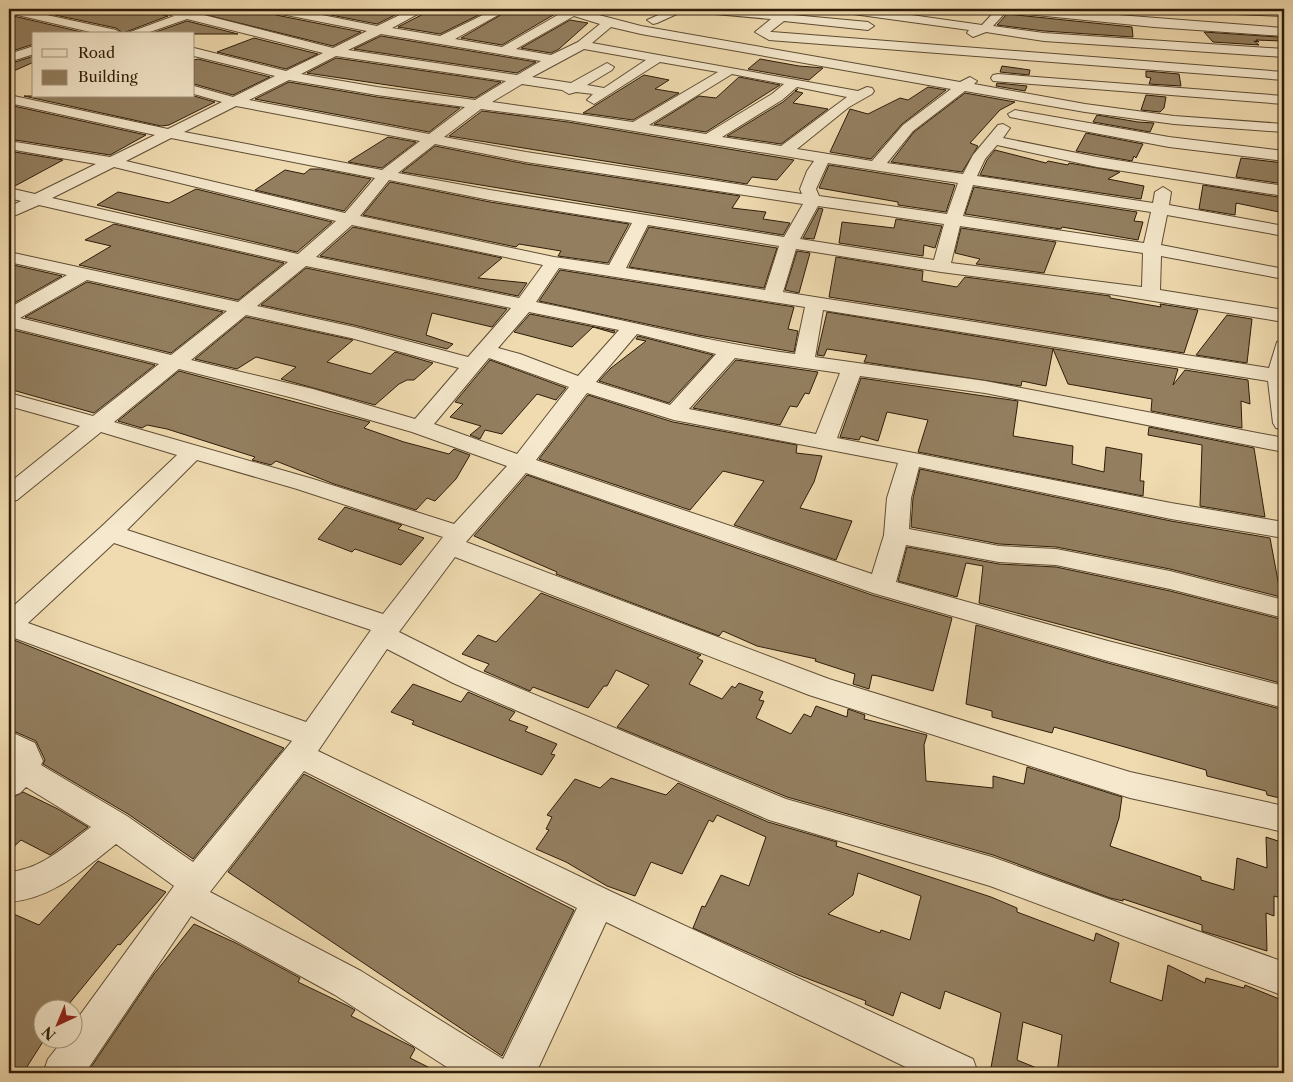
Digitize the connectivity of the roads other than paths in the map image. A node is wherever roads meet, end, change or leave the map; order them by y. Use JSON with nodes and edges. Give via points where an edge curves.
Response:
{"nodes":[{"id":1,"x":160,"y":9,"type":"edge"},
{"id":2,"x":276,"y":9,"type":"edge"},
{"id":3,"x":418,"y":9,"type":"edge"},
{"id":4,"x":503,"y":9,"type":"edge"},
{"id":5,"x":682,"y":9,"type":"edge"},
{"id":6,"x":704,"y":9,"type":"edge"},
{"id":7,"x":793,"y":9,"type":"edge"},
{"id":8,"x":846,"y":9,"type":"edge"},
{"id":9,"x":1004,"y":9,"type":"edge"},
{"id":10,"x":1007,"y":9,"type":"edge"},
{"id":11,"x":1153,"y":9,"type":"edge"},
{"id":12,"x":1209,"y":9,"type":"edge"},
{"id":13,"x":1221,"y":9,"type":"edge"},
{"id":14,"x":569,"y":10,"type":"edge"},
{"id":15,"x":863,"y":10,"type":"edge"},
{"id":16,"x":17,"y":13,"type":"edge"},
{"id":17,"x":1284,"y":13,"type":"edge"},
{"id":18,"x":188,"y":15,"type":"junction"},
{"id":19,"x":780,"y":18,"type":"junction"},
{"id":20,"x":653,"y":20,"type":"dead end"},
{"id":21,"x":608,"y":23,"type":"junction"},
{"id":22,"x":1154,"y":23,"type":"junction"},
{"id":23,"x":845,"y":24,"type":"junction"},
{"id":24,"x":94,"y":28,"type":"junction"},
{"id":25,"x":380,"y":30,"type":"junction"},
{"id":26,"x":252,"y":31,"type":"junction"},
{"id":27,"x":980,"y":31,"type":"junction"},
{"id":28,"x":84,"y":32,"type":"edge"},
{"id":29,"x":109,"y":32,"type":"edge"},
{"id":30,"x":137,"y":32,"type":"edge"},
{"id":31,"x":1284,"y":32,"type":"edge"},
{"id":32,"x":17,"y":40,"type":"dead end"},
{"id":33,"x":443,"y":40,"type":"junction"},
{"id":34,"x":32,"y":43,"type":"edge"},
{"id":35,"x":582,"y":45,"type":"junction"},
{"id":36,"x":1190,"y":48,"type":"junction"},
{"id":37,"x":928,"y":50,"type":"junction"},
{"id":38,"x":32,"y":51,"type":"edge"},
{"id":39,"x":503,"y":51,"type":"junction"},
{"id":40,"x":1239,"y":51,"type":"junction"},
{"id":41,"x":195,"y":52,"type":"edge"},
{"id":42,"x":195,"y":52,"type":"edge"},
{"id":43,"x":335,"y":52,"type":"junction"},
{"id":44,"x":965,"y":53,"type":"junction"},
{"id":45,"x":1284,"y":53,"type":"edge"},
{"id":46,"x":997,"y":55,"type":"junction"},
{"id":47,"x":9,"y":58,"type":"edge"},
{"id":48,"x":553,"y":58,"type":"junction"},
{"id":49,"x":657,"y":58,"type":"junction"},
{"id":50,"x":918,"y":62,"type":"dead end"},
{"id":51,"x":430,"y":65,"type":"junction"},
{"id":52,"x":607,"y":67,"type":"dead end"},
{"id":53,"x":730,"y":70,"type":"junction"},
{"id":54,"x":1192,"y":70,"type":"junction"},
{"id":55,"x":982,"y":72,"type":"junction"},
{"id":56,"x":1232,"y":73,"type":"junction"},
{"id":57,"x":286,"y":75,"type":"junction"},
{"id":58,"x":901,"y":75,"type":"junction"},
{"id":59,"x":1284,"y":76,"type":"edge"},
{"id":60,"x":520,"y":79,"type":"junction"},
{"id":61,"x":795,"y":82,"type":"junction"},
{"id":62,"x":964,"y":86,"type":"junction"},
{"id":63,"x":576,"y":87,"type":"junction"},
{"id":64,"x":195,"y":90,"type":"edge"},
{"id":65,"x":377,"y":91,"type":"junction"},
{"id":66,"x":606,"y":92,"type":"junction"},
{"id":67,"x":1183,"y":93,"type":"junction"},
{"id":68,"x":859,"y":95,"type":"junction"},
{"id":69,"x":9,"y":99,"type":"edge"},
{"id":70,"x":1032,"y":99,"type":"junction"},
{"id":71,"x":1284,"y":100,"type":"edge"},
{"id":72,"x":233,"y":101,"type":"junction"},
{"id":73,"x":478,"y":104,"type":"junction"},
{"id":74,"x":534,"y":110,"type":"junction"},
{"id":75,"x":1015,"y":114,"type":"junction"},
{"id":76,"x":568,"y":116,"type":"junction"},
{"id":77,"x":1174,"y":120,"type":"junction"},
{"id":78,"x":635,"y":127,"type":"junction"},
{"id":79,"x":1284,"y":128,"type":"edge"},
{"id":80,"x":167,"y":133,"type":"junction"},
{"id":81,"x":708,"y":139,"type":"junction"},
{"id":82,"x":431,"y":140,"type":"junction"},
{"id":83,"x":993,"y":140,"type":"junction"},
{"id":84,"x":1169,"y":142,"type":"junction"},
{"id":85,"x":9,"y":145,"type":"edge"},
{"id":86,"x":784,"y":151,"type":"junction"},
{"id":87,"x":1284,"y":156,"type":"edge"},
{"id":88,"x":824,"y":158,"type":"junction"},
{"id":89,"x":112,"y":162,"type":"junction"},
{"id":90,"x":876,"y":166,"type":"junction"},
{"id":91,"x":1165,"y":172,"type":"junction"},
{"id":92,"x":386,"y":174,"type":"junction"},
{"id":93,"x":968,"y":180,"type":"junction"},
{"id":94,"x":1284,"y":191,"type":"edge"},
{"id":95,"x":9,"y":193,"type":"edge"},
{"id":96,"x":34,"y":200,"type":"junction"},
{"id":97,"x":814,"y":201,"type":"junction"},
{"id":98,"x":1162,"y":209,"type":"junction"},
{"id":99,"x":9,"y":213,"type":"edge"},
{"id":100,"x":349,"y":219,"type":"junction"},
{"id":101,"x":642,"y":220,"type":"junction"},
{"id":102,"x":954,"y":220,"type":"junction"},
{"id":103,"x":1284,"y":231,"type":"edge"},
{"id":104,"x":789,"y":243,"type":"junction"},
{"id":105,"x":1152,"y":249,"type":"junction"},
{"id":106,"x":9,"y":257,"type":"edge"},
{"id":107,"x":302,"y":260,"type":"junction"},
{"id":108,"x":554,"y":262,"type":"junction"},
{"id":109,"x":941,"y":267,"type":"junction"},
{"id":110,"x":615,"y":272,"type":"junction"},
{"id":111,"x":85,"y":273,"type":"junction"},
{"id":112,"x":1284,"y":274,"type":"edge"},
{"id":113,"x":1151,"y":295,"type":"junction"},
{"id":114,"x":772,"y":296,"type":"junction"},
{"id":115,"x":815,"y":303,"type":"junction"},
{"id":116,"x":524,"y":305,"type":"junction"},
{"id":117,"x":243,"y":308,"type":"junction"},
{"id":118,"x":9,"y":316,"type":"edge"},
{"id":119,"x":1284,"y":316,"type":"edge"},
{"id":120,"x":9,"y":321,"type":"edge"},
{"id":121,"x":632,"y":327,"type":"junction"},
{"id":122,"x":1284,"y":346,"type":"edge"},
{"id":123,"x":730,"y":351,"type":"junction"},
{"id":124,"x":478,"y":358,"type":"junction"},
{"id":125,"x":804,"y":361,"type":"junction"},
{"id":126,"x":175,"y":363,"type":"junction"},
{"id":127,"x":853,"y":367,"type":"junction"},
{"id":128,"x":1278,"y":376,"type":"junction"},
{"id":129,"x":582,"y":385,"type":"junction"},
{"id":130,"x":9,"y":399,"type":"edge"},
{"id":131,"x":674,"y":414,"type":"junction"},
{"id":132,"x":1284,"y":423,"type":"edge"},
{"id":133,"x":96,"y":425,"type":"junction"},
{"id":134,"x":420,"y":427,"type":"junction"},
{"id":135,"x":824,"y":443,"type":"junction"},
{"id":136,"x":1284,"y":446,"type":"edge"},
{"id":137,"x":192,"y":453,"type":"junction"},
{"id":138,"x":910,"y":460,"type":"junction"},
{"id":139,"x":522,"y":463,"type":"junction"},
{"id":140,"x":9,"y":495,"type":"edge"},
{"id":141,"x":1284,"y":530,"type":"edge"},
{"id":142,"x":110,"y":534,"type":"junction"},
{"id":143,"x":896,"y":535,"type":"junction"},
{"id":144,"x":455,"y":540,"type":"junction"},
{"id":145,"x":882,"y":587,"type":"junction"},
{"id":146,"x":1284,"y":609,"type":"edge"},
{"id":147,"x":9,"y":626,"type":"edge"},
{"id":148,"x":386,"y":630,"type":"junction"},
{"id":149,"x":1284,"y":697,"type":"edge"},
{"id":150,"x":305,"y":745,"type":"junction"},
{"id":151,"x":14,"y":765,"type":"edge"},
{"id":152,"x":1284,"y":819,"type":"edge"},
{"id":153,"x":116,"y":826,"type":"junction"},
{"id":154,"x":9,"y":887,"type":"edge"},
{"id":155,"x":191,"y":889,"type":"junction"},
{"id":156,"x":598,"y":902,"type":"junction"},
{"id":157,"x":1284,"y":979,"type":"edge"},
{"id":158,"x":62,"y":1073,"type":"edge"},
{"id":159,"x":490,"y":1073,"type":"edge"},
{"id":160,"x":516,"y":1073,"type":"edge"},
{"id":161,"x":958,"y":1073,"type":"edge"}],
"edges":[{"from":1,"to":18,"type":"street"},
{"from":2,"to":25,"type":"street"},
{"from":3,"to":25,"type":"street"},
{"from":4,"to":33,"type":"street"},
{"from":5,"to":20,"type":"street"},
{"from":6,"to":19,"type":"street"},
{"from":7,"to":19,"type":"street"},
{"from":8,"to":15,"type":"street"},
{"from":9,"to":27,"type":"street"},
{"from":10,"to":22,"type":"street"},
{"from":11,"to":22,"type":"street"},
{"from":12,"to":13,"type":"street"},
{"from":13,"to":17,"type":"street"},
{"from":14,"to":21,"type":"street"},
{"from":14,"to":39,"type":"street"},
{"from":15,"to":23,"type":"street"},
{"from":15,"to":27,"type":"street"},
{"from":16,"to":24,"type":"street"},
{"from":18,"to":26,"type":"street"},
{"from":18,"to":30,"type":"street"},
{"from":19,"to":23,"type":"street"},
{"from":19,"to":37,"type":"street","via":[[761,32]]},
{"from":21,"to":35,"type":"street"},
{"from":21,"to":58,"type":"street"},
{"from":22,"to":31,"type":"street"},
{"from":23,"to":27,"type":"street"},
{"from":24,"to":28,"type":"street"},
{"from":24,"to":29,"type":"street"},
{"from":25,"to":33,"type":"street"},
{"from":25,"to":43,"type":"street"},
{"from":26,"to":41,"type":"street"},
{"from":26,"to":43,"type":"street"},
{"from":27,"to":36,"type":"street"},
{"from":27,"to":44,"type":"street"},
{"from":32,"to":34,"type":"street"},
{"from":33,"to":39,"type":"street"},
{"from":35,"to":48,"type":"street"},
{"from":35,"to":49,"type":"street"},
{"from":36,"to":40,"type":"street"},
{"from":36,"to":54,"type":"street"},
{"from":37,"to":44,"type":"street"},
{"from":37,"to":50,"type":"street"},
{"from":38,"to":47,"type":"street"},
{"from":39,"to":48,"type":"street"},
{"from":40,"to":45,"type":"street"},
{"from":40,"to":56,"type":"street"},
{"from":42,"to":57,"type":"street"},
{"from":43,"to":51,"type":"street"},
{"from":43,"to":57,"type":"street"},
{"from":44,"to":46,"type":"street"},
{"from":46,"to":54,"type":"street"},
{"from":46,"to":55,"type":"street"},
{"from":48,"to":60,"type":"street"},
{"from":49,"to":53,"type":"street"},
{"from":49,"to":66,"type":"street"},
{"from":51,"to":60,"type":"street"},
{"from":51,"to":65,"type":"street"},
{"from":52,"to":63,"type":"street"},
{"from":53,"to":61,"type":"street"},
{"from":53,"to":78,"type":"street"},
{"from":54,"to":56,"type":"street"},
{"from":54,"to":67,"type":"street"},
{"from":55,"to":62,"type":"street"},
{"from":55,"to":67,"type":"street"},
{"from":56,"to":59,"type":"street"},
{"from":57,"to":65,"type":"street"},
{"from":57,"to":72,"type":"street"},
{"from":58,"to":62,"type":"street"},
{"from":58,"to":68,"type":"street"},
{"from":60,"to":63,"type":"street"},
{"from":60,"to":73,"type":"street"},
{"from":61,"to":68,"type":"street"},
{"from":61,"to":81,"type":"street","via":[[777,97]]},
{"from":62,"to":70,"type":"street"},
{"from":62,"to":90,"type":"street","via":[[908,128]]},
{"from":63,"to":66,"type":"street"},
{"from":63,"to":74,"type":"street"},
{"from":64,"to":72,"type":"street"},
{"from":65,"to":73,"type":"street"},
{"from":66,"to":76,"type":"street"},
{"from":67,"to":71,"type":"street"},
{"from":67,"to":77,"type":"street"},
{"from":68,"to":86,"type":"street"},
{"from":69,"to":80,"type":"street"},
{"from":70,"to":75,"type":"street"},
{"from":70,"to":77,"type":"street"},
{"from":72,"to":80,"type":"street"},
{"from":72,"to":82,"type":"street"},
{"from":73,"to":74,"type":"street"},
{"from":73,"to":82,"type":"street"},
{"from":74,"to":76,"type":"street"},
{"from":75,"to":83,"type":"street"},
{"from":75,"to":84,"type":"street"},
{"from":76,"to":78,"type":"street"},
{"from":77,"to":79,"type":"street"},
{"from":77,"to":84,"type":"street"},
{"from":78,"to":81,"type":"street"},
{"from":80,"to":89,"type":"street"},
{"from":80,"to":92,"type":"street"},
{"from":81,"to":86,"type":"street"},
{"from":82,"to":92,"type":"street"},
{"from":82,"to":97,"type":"street"},
{"from":83,"to":91,"type":"street","via":[[1069,157]]},
{"from":83,"to":93,"type":"street","via":[[978,158]]},
{"from":84,"to":87,"type":"street"},
{"from":84,"to":91,"type":"street"},
{"from":85,"to":89,"type":"street"},
{"from":86,"to":88,"type":"street"},
{"from":88,"to":90,"type":"street"},
{"from":88,"to":97,"type":"street","via":[[808,189]]},
{"from":89,"to":96,"type":"street"},
{"from":89,"to":100,"type":"street"},
{"from":90,"to":93,"type":"street"},
{"from":91,"to":94,"type":"street"},
{"from":91,"to":98,"type":"street"},
{"from":92,"to":100,"type":"street"},
{"from":92,"to":101,"type":"street"},
{"from":93,"to":98,"type":"street"},
{"from":93,"to":102,"type":"street"},
{"from":95,"to":96,"type":"street"},
{"from":96,"to":99,"type":"street"},
{"from":96,"to":107,"type":"street"},
{"from":97,"to":102,"type":"street"},
{"from":97,"to":104,"type":"street"},
{"from":98,"to":103,"type":"street"},
{"from":98,"to":105,"type":"street"},
{"from":100,"to":107,"type":"street"},
{"from":100,"to":108,"type":"street"},
{"from":101,"to":104,"type":"street"},
{"from":101,"to":110,"type":"street"},
{"from":102,"to":105,"type":"street"},
{"from":102,"to":109,"type":"street"},
{"from":104,"to":109,"type":"street"},
{"from":104,"to":114,"type":"street"},
{"from":105,"to":112,"type":"street"},
{"from":105,"to":113,"type":"street"},
{"from":106,"to":111,"type":"street"},
{"from":107,"to":116,"type":"street"},
{"from":107,"to":117,"type":"street"},
{"from":108,"to":110,"type":"street"},
{"from":108,"to":116,"type":"street"},
{"from":109,"to":113,"type":"street"},
{"from":110,"to":114,"type":"street"},
{"from":111,"to":117,"type":"street"},
{"from":111,"to":118,"type":"street"},
{"from":113,"to":119,"type":"street"},
{"from":114,"to":115,"type":"street"},
{"from":115,"to":125,"type":"street"},
{"from":115,"to":128,"type":"street"},
{"from":116,"to":121,"type":"street"},
{"from":116,"to":124,"type":"street"},
{"from":117,"to":124,"type":"street"},
{"from":117,"to":126,"type":"street"},
{"from":120,"to":126,"type":"street"},
{"from":121,"to":123,"type":"street"},
{"from":121,"to":129,"type":"street"},
{"from":122,"to":128,"type":"street"},
{"from":123,"to":125,"type":"street"},
{"from":123,"to":131,"type":"street"},
{"from":124,"to":129,"type":"street","via":[[538,366]]},
{"from":124,"to":134,"type":"street"},
{"from":125,"to":127,"type":"street"},
{"from":126,"to":133,"type":"street"},
{"from":126,"to":134,"type":"street","via":[[305,394]]},
{"from":127,"to":135,"type":"street"},
{"from":127,"to":136,"type":"street","via":[[985,387]]},
{"from":128,"to":132,"type":"street"},
{"from":129,"to":131,"type":"street"},
{"from":129,"to":139,"type":"street"},
{"from":130,"to":133,"type":"street"},
{"from":131,"to":135,"type":"street"},
{"from":133,"to":137,"type":"street"},
{"from":133,"to":140,"type":"street"},
{"from":134,"to":139,"type":"street"},
{"from":135,"to":138,"type":"street"},
{"from":137,"to":142,"type":"street"},
{"from":137,"to":144,"type":"street","via":[[305,484]]},
{"from":138,"to":141,"type":"street"},
{"from":138,"to":143,"type":"street","via":[[899,498]]},
{"from":139,"to":144,"type":"street"},
{"from":139,"to":145,"type":"street"},
{"from":142,"to":147,"type":"street"},
{"from":142,"to":148,"type":"street"},
{"from":143,"to":145,"type":"street"},
{"from":143,"to":146,"type":"street","via":[[999,554],[1056,557],[1170,580]]},
{"from":144,"to":148,"type":"street"},
{"from":144,"to":152,"type":"street","via":[[819,687],[1130,785]]},
{"from":145,"to":149,"type":"street"},
{"from":147,"to":150,"type":"street"},
{"from":148,"to":150,"type":"street"},
{"from":148,"to":157,"type":"street","via":[[463,676],[780,811],[992,872]]},
{"from":150,"to":155,"type":"street"},
{"from":150,"to":156,"type":"street"},
{"from":151,"to":153,"type":"street"},
{"from":153,"to":154,"type":"street","via":[[61,868],[30,885]]},
{"from":153,"to":155,"type":"street"},
{"from":155,"to":158,"type":"street"},
{"from":155,"to":159,"type":"street"},
{"from":156,"to":160,"type":"street"},
{"from":156,"to":161,"type":"street"}]}
